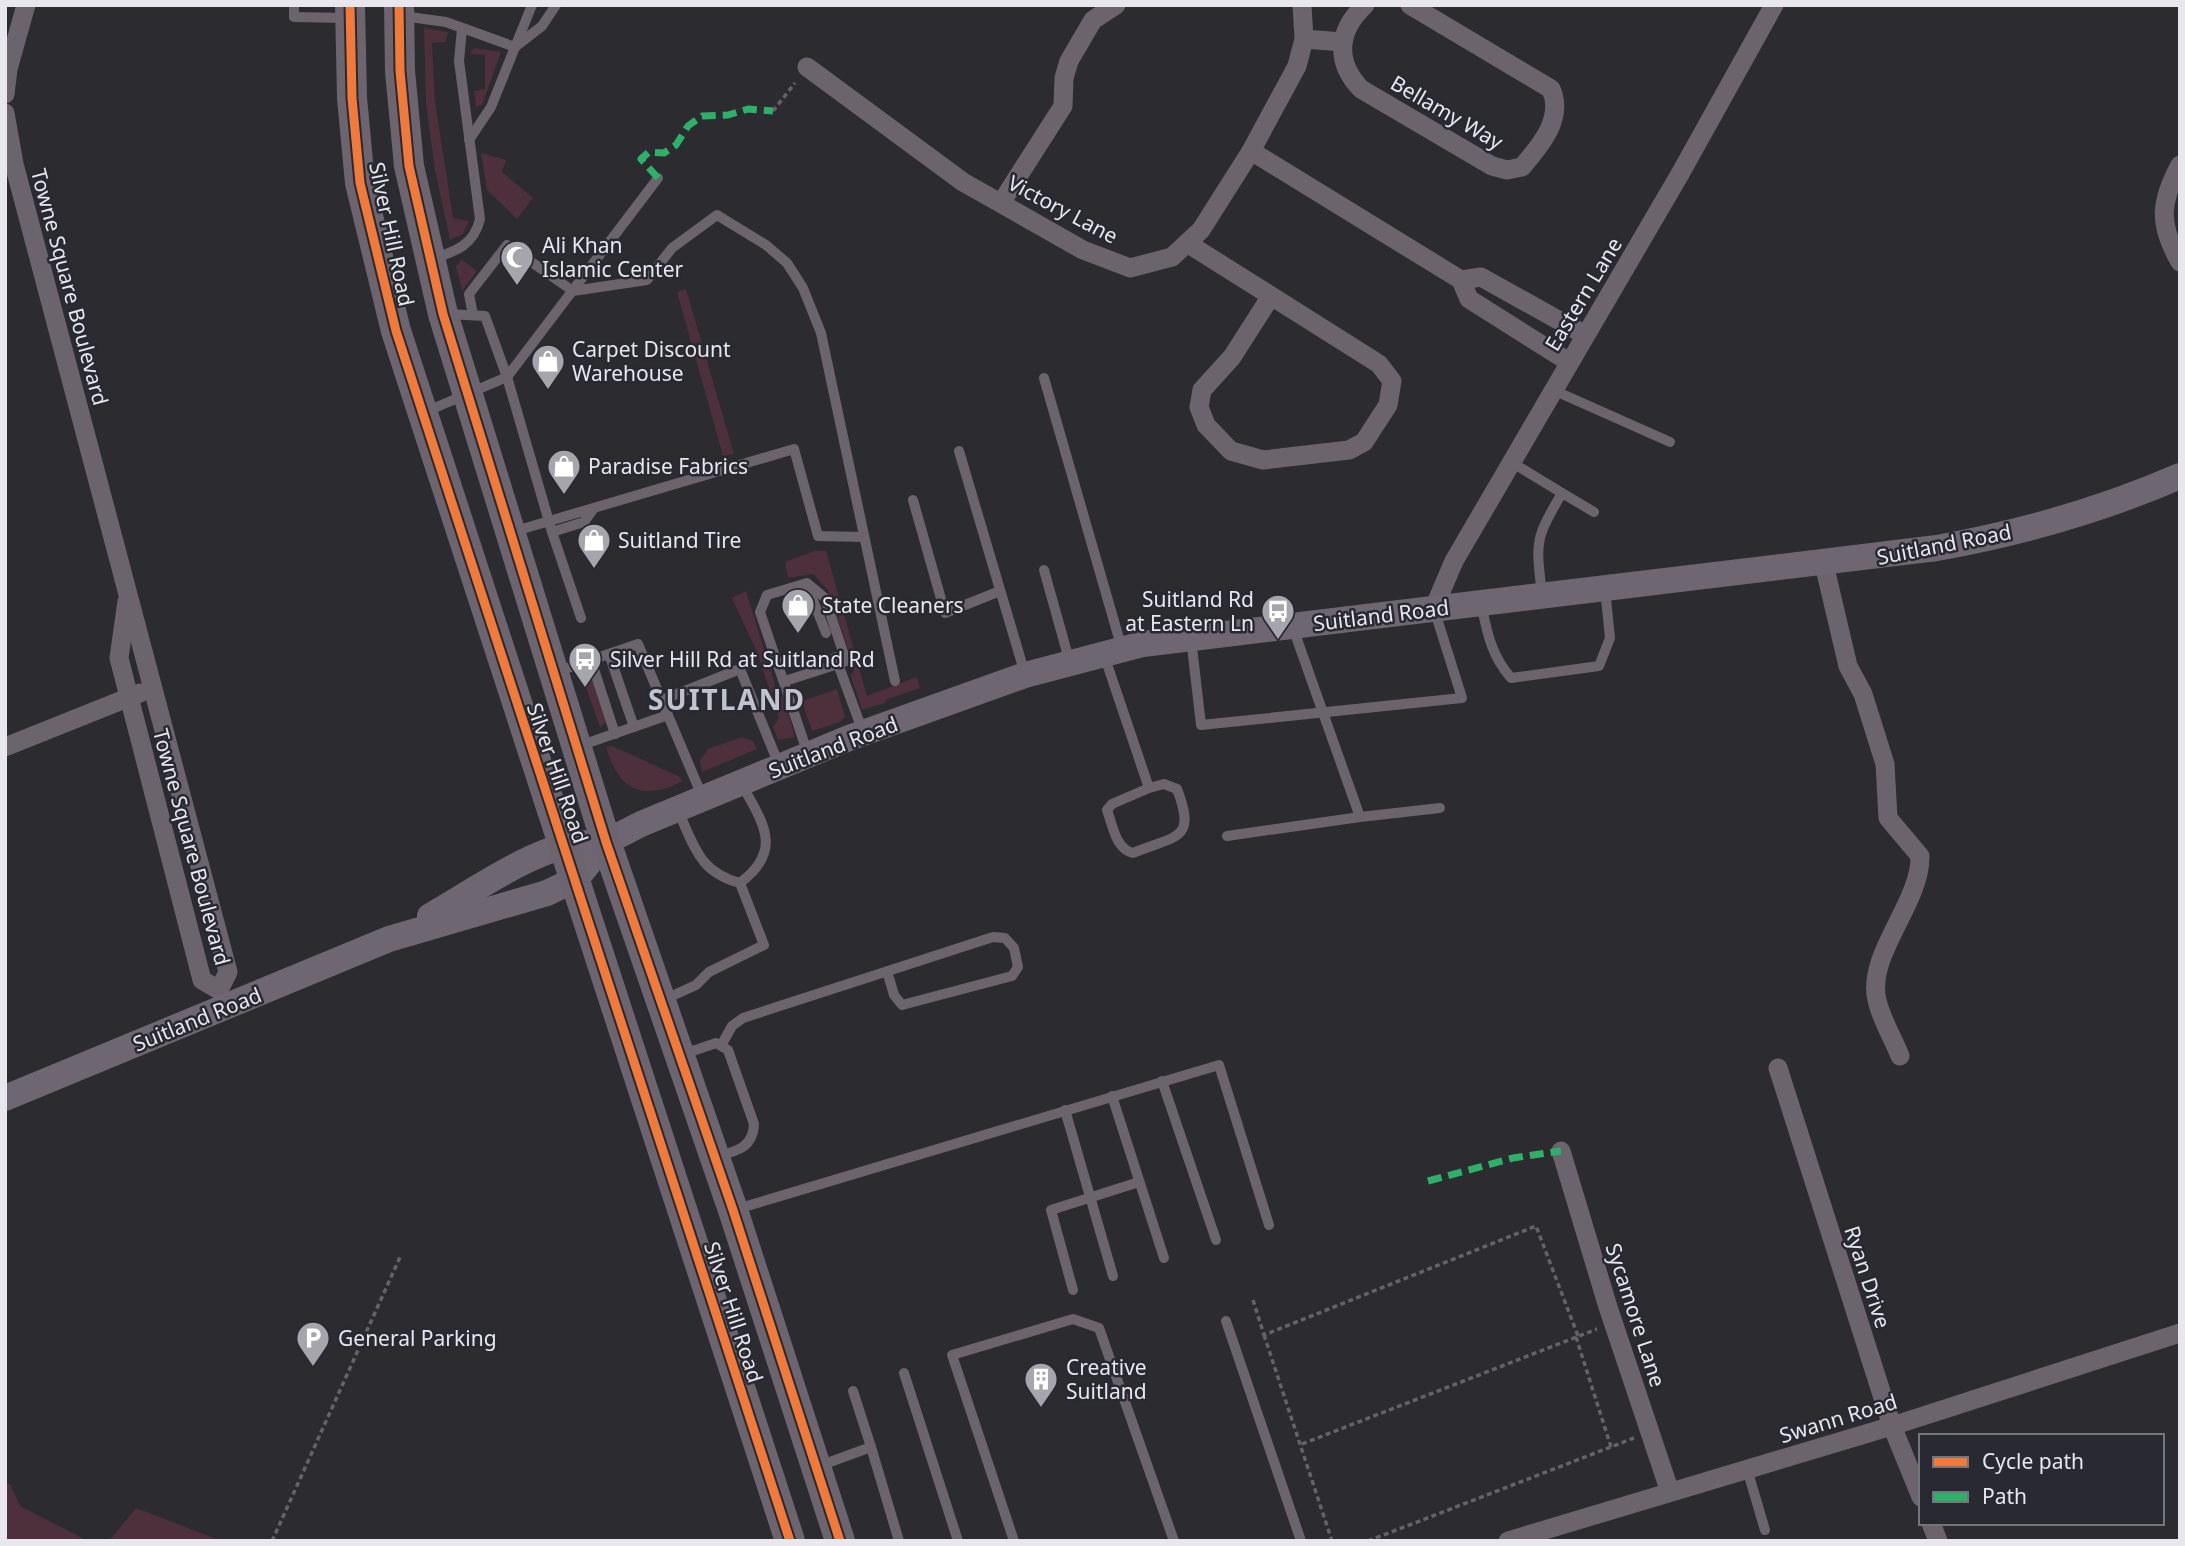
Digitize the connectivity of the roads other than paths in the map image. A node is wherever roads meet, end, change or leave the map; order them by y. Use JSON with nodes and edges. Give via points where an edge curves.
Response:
{"nodes":[{"id":1,"x":26,"y":5,"type":"edge"},
{"id":2,"x":295,"y":5,"type":"edge"},
{"id":3,"x":531,"y":5,"type":"edge"},
{"id":4,"x":556,"y":5,"type":"edge"},
{"id":5,"x":1116,"y":5,"type":"edge"},
{"id":6,"x":1302,"y":5,"type":"edge"},
{"id":7,"x":1365,"y":5,"type":"edge"},
{"id":8,"x":1410,"y":5,"type":"edge"},
{"id":9,"x":1774,"y":5,"type":"edge"},
{"id":10,"x":398,"y":11,"type":"edge"},
{"id":11,"x":350,"y":12,"type":"edge"},
{"id":12,"x":462,"y":28,"type":"junction"},
{"id":13,"x":1304,"y":39,"type":"junction"},
{"id":14,"x":1343,"y":42,"type":"junction"},
{"id":15,"x":515,"y":47,"type":"junction"},
{"id":16,"x":807,"y":67,"type":"road end"},
{"id":17,"x":5,"y":94,"type":"edge"},
{"id":18,"x":5,"y":113,"type":"edge"},
{"id":19,"x":469,"y":140,"type":"junction"},
{"id":20,"x":7,"y":141,"type":"edge"},
{"id":21,"x":1251,"y":151,"type":"junction"},
{"id":22,"x":2180,"y":165,"type":"edge"},
{"id":23,"x":658,"y":178,"type":"dead end"},
{"id":24,"x":1001,"y":203,"type":"junction"},
{"id":25,"x":1187,"y":243,"type":"junction"},
{"id":26,"x":428,"y":261,"type":"junction"},
{"id":27,"x":2180,"y":262,"type":"edge"},
{"id":28,"x":1461,"y":280,"type":"junction"},
{"id":29,"x":573,"y":291,"type":"junction"},
{"id":30,"x":1271,"y":296,"type":"junction"},
{"id":31,"x":443,"y":314,"type":"junction"},
{"id":32,"x":473,"y":315,"type":"junction"},
{"id":33,"x":1585,"y":335,"type":"junction"},
{"id":34,"x":1569,"y":362,"type":"junction"},
{"id":35,"x":507,"y":377,"type":"junction"},
{"id":36,"x":1044,"y":378,"type":"dead end"},
{"id":37,"x":1553,"y":390,"type":"junction"},
{"id":38,"x":468,"y":396,"type":"junction"},
{"id":39,"x":422,"y":413,"type":"junction"},
{"id":40,"x":1671,"y":442,"type":"dead end"},
{"id":41,"x":959,"y":450,"type":"dead end"},
{"id":42,"x":1511,"y":462,"type":"junction"},
{"id":43,"x":2180,"y":476,"type":"edge"},
{"id":44,"x":1562,"y":493,"type":"junction"},
{"id":45,"x":913,"y":500,"type":"dead end"},
{"id":46,"x":1594,"y":512,"type":"dead end"},
{"id":47,"x":551,"y":527,"type":"junction"},
{"id":48,"x":509,"y":532,"type":"junction"},
{"id":49,"x":864,"y":537,"type":"junction"},
{"id":50,"x":1824,"y":564,"type":"junction"},
{"id":51,"x":1044,"y":570,"type":"dead end"},
{"id":52,"x":807,"y":583,"type":"junction"},
{"id":53,"x":1605,"y":588,"type":"junction"},
{"id":54,"x":1000,"y":591,"type":"junction"},
{"id":55,"x":128,"y":593,"type":"junction"},
{"id":56,"x":1542,"y":595,"type":"junction"},
{"id":57,"x":1481,"y":602,"type":"junction"},
{"id":58,"x":1434,"y":608,"type":"junction"},
{"id":59,"x":582,"y":618,"type":"dead end"},
{"id":60,"x":1292,"y":625,"type":"junction"},
{"id":61,"x":826,"y":634,"type":"dead end"},
{"id":62,"x":1191,"y":638,"type":"junction"},
{"id":63,"x":1113,"y":652,"type":"junction"},
{"id":64,"x":609,"y":654,"type":"junction"},
{"id":65,"x":591,"y":660,"type":"junction"},
{"id":66,"x":837,"y":661,"type":"junction"},
{"id":67,"x":1070,"y":663,"type":"junction"},
{"id":68,"x":553,"y":673,"type":"junction"},
{"id":69,"x":1025,"y":675,"type":"junction"},
{"id":70,"x":785,"y":681,"type":"junction"},
{"id":71,"x":895,"y":681,"type":"dead end"},
{"id":72,"x":153,"y":687,"type":"junction"},
{"id":73,"x":129,"y":697,"type":"junction"},
{"id":74,"x":662,"y":700,"type":"junction"},
{"id":75,"x":1326,"y":714,"type":"junction"},
{"id":76,"x":668,"y":715,"type":"junction"},
{"id":77,"x":634,"y":727,"type":"junction"},
{"id":78,"x":863,"y":733,"type":"junction"},
{"id":79,"x":615,"y":734,"type":"junction"},
{"id":80,"x":5,"y":747,"type":"edge"},
{"id":81,"x":576,"y":747,"type":"junction"},
{"id":82,"x":808,"y":755,"type":"junction"},
{"id":83,"x":780,"y":767,"type":"junction"},
{"id":84,"x":741,"y":783,"type":"junction"},
{"id":85,"x":1149,"y":788,"type":"junction"},
{"id":86,"x":703,"y":800,"type":"junction"},
{"id":87,"x":1440,"y":808,"type":"dead end"},
{"id":88,"x":678,"y":810,"type":"junction"},
{"id":89,"x":1360,"y":817,"type":"junction"},
{"id":90,"x":1227,"y":835,"type":"dead end"},
{"id":91,"x":606,"y":842,"type":"junction"},
{"id":92,"x":563,"y":844,"type":"junction"},
{"id":93,"x":576,"y":879,"type":"junction"},
{"id":94,"x":740,"y":883,"type":"junction"},
{"id":95,"x":389,"y":939,"type":"junction"},
{"id":96,"x":887,"y":971,"type":"junction"},
{"id":97,"x":221,"y":999,"type":"junction"},
{"id":98,"x":659,"y":1001,"type":"junction"},
{"id":99,"x":722,"y":1044,"type":"junction"},
{"id":100,"x":678,"y":1056,"type":"junction"},
{"id":101,"x":1900,"y":1056,"type":"dead end"},
{"id":102,"x":1778,"y":1068,"type":"dead end"},
{"id":103,"x":1162,"y":1081,"type":"junction"},
{"id":104,"x":1112,"y":1096,"type":"junction"},
{"id":105,"x":5,"y":1098,"type":"edge"},
{"id":106,"x":1065,"y":1110,"type":"junction"},
{"id":107,"x":1561,"y":1150,"type":"dead end"},
{"id":108,"x":714,"y":1157,"type":"junction"},
{"id":109,"x":1139,"y":1182,"type":"junction"},
{"id":110,"x":1090,"y":1198,"type":"junction"},
{"id":111,"x":733,"y":1210,"type":"junction"},
{"id":112,"x":1269,"y":1225,"type":"dead end"},
{"id":113,"x":1216,"y":1240,"type":"dead end"},
{"id":114,"x":1164,"y":1258,"type":"dead end"},
{"id":115,"x":1113,"y":1276,"type":"dead end"},
{"id":116,"x":1073,"y":1290,"type":"dead end"},
{"id":117,"x":1226,"y":1321,"type":"dead end"},
{"id":118,"x":2180,"y":1333,"type":"edge"},
{"id":119,"x":779,"y":1350,"type":"junction"},
{"id":120,"x":734,"y":1367,"type":"junction"},
{"id":121,"x":904,"y":1373,"type":"dead end"},
{"id":122,"x":853,"y":1391,"type":"dead end"},
{"id":123,"x":1892,"y":1426,"type":"junction"},
{"id":124,"x":871,"y":1447,"type":"junction"},
{"id":125,"x":816,"y":1467,"type":"junction"},
{"id":126,"x":1747,"y":1469,"type":"junction"},
{"id":127,"x":1670,"y":1492,"type":"junction"},
{"id":128,"x":1919,"y":1492,"type":"edge"},
{"id":129,"x":1765,"y":1530,"type":"dead end"},
{"id":130,"x":790,"y":1541,"type":"edge"},
{"id":131,"x":840,"y":1541,"type":"edge"},
{"id":132,"x":899,"y":1541,"type":"edge"},
{"id":133,"x":958,"y":1541,"type":"edge"},
{"id":134,"x":1014,"y":1541,"type":"edge"},
{"id":135,"x":1174,"y":1541,"type":"edge"},
{"id":136,"x":1301,"y":1541,"type":"edge"},
{"id":137,"x":1507,"y":1541,"type":"edge"}],
"edges":[{"from":1,"to":17,"type":"street"},
{"from":2,"to":11,"type":"lane","via":[[294,17]]},
{"from":3,"to":15,"type":"lane"},
{"from":4,"to":15,"type":"lane","via":[[535,33]]},
{"from":5,"to":24,"type":"street","via":[[1093,20],[1069,61],[1063,106]]},
{"from":6,"to":13,"type":"street","name":"Victory Lane"},
{"from":7,"to":14,"type":"street","via":[[1349,23]]},
{"from":8,"to":14,"type":"street","name":"Bellamy Way","via":[[1551,89],[1556,113],[1551,127],[1522,167],[1492,166],[1362,89],[1348,75]]},
{"from":9,"to":33,"type":"street","name":"Eastern Lane"},
{"from":10,"to":12,"type":"lane"},
{"from":10,"to":26,"type":"main road","name":"Silver Hill Road","via":[[404,128]]},
{"from":11,"to":39,"type":"main road","name":"Silver Hill Road","via":[[360,183],[396,331]]},
{"from":12,"to":15,"type":"lane"},
{"from":12,"to":19,"type":"lane","via":[[459,61]]},
{"from":13,"to":14,"type":"street"},
{"from":13,"to":21,"type":"street","name":"Victory Lane","via":[[1286,90]]},
{"from":15,"to":19,"type":"lane","via":[[484,121]]},
{"from":16,"to":24,"type":"street","name":"Victory Lane","via":[[963,181]]},
{"from":18,"to":20,"type":"street","name":"Towne Square Boulevard"},
{"from":19,"to":26,"type":"lane","via":[[480,223],[463,247]]},
{"from":20,"to":55,"type":"street","name":"Towne Square Boulevard"},
{"from":21,"to":25,"type":"street","name":"Victory Lane","via":[[1201,230]]},
{"from":21,"to":28,"type":"street"},
{"from":22,"to":27,"type":"street","via":[[2164,194],[2164,225]]},
{"from":23,"to":29,"type":"lane"},
{"from":24,"to":25,"type":"street","name":"Victory Lane","via":[[1083,250],[1130,268],[1172,257]]},
{"from":25,"to":30,"type":"street"},
{"from":26,"to":31,"type":"main road","name":"Silver Hill Road"},
{"from":28,"to":33,"type":"street","via":[[1481,277]]},
{"from":28,"to":34,"type":"street","via":[[1469,299]]},
{"from":29,"to":32,"type":"lane","via":[[508,245],[469,294]]},
{"from":29,"to":35,"type":"lane"},
{"from":29,"to":49,"type":"lane","via":[[647,280],[672,248],[717,215],[777,254],[803,288],[821,333]]},
{"from":30,"to":30,"type":"street","via":[[1379,364],[1392,382],[1388,405],[1364,442],[1349,450],[1263,460],[1231,452],[1206,425],[1199,407],[1202,390],[1232,357]]},
{"from":31,"to":32,"type":"lane"},
{"from":31,"to":38,"type":"main road","name":"Silver Hill Road"},
{"from":32,"to":35,"type":"lane","via":[[485,316]]},
{"from":33,"to":34,"type":"street","name":"Eastern Lane"},
{"from":34,"to":37,"type":"street","name":"Eastern Lane"},
{"from":35,"to":38,"type":"lane"},
{"from":35,"to":47,"type":"lane"},
{"from":36,"to":63,"type":"lane"},
{"from":37,"to":40,"type":"lane"},
{"from":37,"to":42,"type":"street","name":"Eastern Lane"},
{"from":38,"to":39,"type":"lane"},
{"from":38,"to":48,"type":"main road","name":"Silver Hill Road"},
{"from":39,"to":92,"type":"main road","name":"Silver Hill Road"},
{"from":41,"to":54,"type":"lane"},
{"from":42,"to":44,"type":"lane"},
{"from":42,"to":58,"type":"street","name":"Eastern Lane","via":[[1454,561]]},
{"from":43,"to":50,"type":"main road","name":"Suitland Road","via":[[2115,502],[1989,539]]},
{"from":44,"to":46,"type":"lane"},
{"from":44,"to":56,"type":"lane","via":[[1536,545]]},
{"from":45,"to":54,"type":"lane","via":[[945,613]]},
{"from":47,"to":48,"type":"lane"},
{"from":47,"to":49,"type":"lane","via":[[594,508],[794,449],[818,536]]},
{"from":47,"to":59,"type":"lane"},
{"from":48,"to":68,"type":"main road","name":"Silver Hill Road"},
{"from":49,"to":71,"type":"lane"},
{"from":50,"to":53,"type":"main road","name":"Suitland Road"},
{"from":50,"to":101,"type":"street","via":[[1848,666],[1863,694],[1885,764],[1888,818],[1920,856],[1916,885],[1889,938],[1876,984],[1877,1001]]},
{"from":51,"to":67,"type":"lane"},
{"from":52,"to":61,"type":"lane"},
{"from":52,"to":66,"type":"lane","via":[[825,598],[846,661]]},
{"from":52,"to":70,"type":"lane","via":[[767,596],[760,612]]},
{"from":53,"to":56,"type":"main road","name":"Suitland Road"},
{"from":53,"to":57,"type":"lane","via":[[1610,638],[1599,666],[1511,678],[1497,662]]},
{"from":54,"to":69,"type":"lane"},
{"from":55,"to":72,"type":"street","name":"Towne Square Boulevard"},
{"from":55,"to":73,"type":"street","name":"Towne Square Boulevard","via":[[119,658]]},
{"from":56,"to":57,"type":"main road","name":"Suitland Road"},
{"from":57,"to":58,"type":"main road","name":"Suitland Road"},
{"from":58,"to":60,"type":"main road","name":"Suitland Road"},
{"from":58,"to":75,"type":"lane","via":[[1462,698]]},
{"from":60,"to":62,"type":"main road","name":"Suitland Road"},
{"from":60,"to":75,"type":"lane"},
{"from":62,"to":63,"type":"main road","name":"Suitland Road"},
{"from":62,"to":75,"type":"lane","via":[[1201,725]]},
{"from":63,"to":67,"type":"main road","name":"Suitland Road"},
{"from":63,"to":85,"type":"lane"},
{"from":64,"to":65,"type":"lane"},
{"from":64,"to":74,"type":"lane","via":[[638,644]]},
{"from":64,"to":77,"type":"lane"},
{"from":65,"to":68,"type":"lane"},
{"from":65,"to":79,"type":"lane"},
{"from":66,"to":70,"type":"lane"},
{"from":66,"to":78,"type":"lane"},
{"from":67,"to":69,"type":"main road","name":"Suitland Road"},
{"from":68,"to":81,"type":"main road","name":"Silver Hill Road"},
{"from":69,"to":78,"type":"main road","name":"Suitland Road"},
{"from":70,"to":82,"type":"lane"},
{"from":72,"to":73,"type":"street"},
{"from":72,"to":97,"type":"street","name":"Towne Square Boulevard","via":[[228,972]]},
{"from":73,"to":80,"type":"street"},
{"from":73,"to":97,"type":"street","name":"Towne Square Boulevard","via":[[202,980]]},
{"from":74,"to":76,"type":"lane"},
{"from":74,"to":83,"type":"lane","via":[[740,668]]},
{"from":75,"to":89,"type":"lane"},
{"from":76,"to":77,"type":"lane"},
{"from":76,"to":86,"type":"lane"},
{"from":77,"to":79,"type":"lane"},
{"from":78,"to":82,"type":"main road","name":"Suitland Road"},
{"from":79,"to":81,"type":"lane"},
{"from":81,"to":91,"type":"main road","name":"Silver Hill Road"},
{"from":82,"to":83,"type":"main road","name":"Suitland Road"},
{"from":83,"to":84,"type":"main road","name":"Suitland Road"},
{"from":84,"to":86,"type":"main road","name":"Suitland Road"},
{"from":84,"to":94,"type":"lane","via":[[761,819],[767,842],[757,870]]},
{"from":85,"to":85,"type":"lane","via":[[1164,784],[1177,789],[1187,824],[1182,832],[1133,853],[1125,851],[1107,810]]},
{"from":86,"to":88,"type":"main road","name":"Suitland Road"},
{"from":87,"to":89,"type":"lane"},
{"from":88,"to":91,"type":"main road","name":"Suitland Road"},
{"from":88,"to":94,"type":"lane","via":[[710,870]]},
{"from":89,"to":90,"type":"lane"},
{"from":91,"to":92,"type":"main road","name":"Suitland Road"},
{"from":91,"to":93,"type":"main road","name":"Suitland Road"},
{"from":91,"to":98,"type":"main road","name":"Silver Hill Road"},
{"from":92,"to":93,"type":"main road","name":"Silver Hill Road"},
{"from":92,"to":95,"type":"main road","name":"Suitland Road"},
{"from":93,"to":95,"type":"main road","name":"Suitland Road","via":[[547,893]]},
{"from":93,"to":120,"type":"main road","name":"Silver Hill Road"},
{"from":94,"to":98,"type":"lane","via":[[764,945]]},
{"from":95,"to":97,"type":"main road","name":"Suitland Road"},
{"from":96,"to":96,"type":"lane","via":[[993,937],[1005,938],[1014,948],[1018,967],[1012,976],[902,1005]]},
{"from":96,"to":99,"type":"lane","via":[[743,1018],[732,1026]]},
{"from":97,"to":105,"type":"main road","name":"Suitland Road"},
{"from":98,"to":100,"type":"main road","name":"Silver Hill Road"},
{"from":99,"to":100,"type":"lane"},
{"from":99,"to":108,"type":"lane","via":[[754,1124],[753,1136],[739,1150]]},
{"from":100,"to":108,"type":"main road","name":"Silver Hill Road"},
{"from":102,"to":123,"type":"street","name":"Ryan Drive"},
{"from":103,"to":104,"type":"lane"},
{"from":103,"to":112,"type":"lane","via":[[1219,1065]]},
{"from":103,"to":113,"type":"lane"},
{"from":104,"to":106,"type":"lane"},
{"from":104,"to":109,"type":"lane"},
{"from":106,"to":110,"type":"lane"},
{"from":106,"to":111,"type":"lane"},
{"from":107,"to":127,"type":"street","name":"Sycamore Lane"},
{"from":108,"to":111,"type":"main road","name":"Silver Hill Road"},
{"from":109,"to":110,"type":"lane"},
{"from":109,"to":114,"type":"lane"},
{"from":110,"to":115,"type":"lane"},
{"from":110,"to":116,"type":"lane","via":[[1051,1210]]},
{"from":111,"to":119,"type":"main road","name":"Silver Hill Road"},
{"from":117,"to":136,"type":"lane"},
{"from":118,"to":123,"type":"street","name":"Swann Road"},
{"from":119,"to":120,"type":"main road"},
{"from":119,"to":125,"type":"main road","name":"Silver Hill Road"},
{"from":120,"to":130,"type":"main road","name":"Silver Hill Road"},
{"from":121,"to":133,"type":"lane"},
{"from":122,"to":124,"type":"lane"},
{"from":123,"to":126,"type":"street","name":"Swann Road"},
{"from":123,"to":128,"type":"street","name":"Ryan Drive"},
{"from":124,"to":125,"type":"lane"},
{"from":124,"to":132,"type":"lane"},
{"from":125,"to":131,"type":"main road","name":"Silver Hill Road"},
{"from":126,"to":127,"type":"street","name":"Swann Road"},
{"from":126,"to":129,"type":"lane"},
{"from":127,"to":137,"type":"street","name":"Swann Road"},
{"from":134,"to":135,"type":"lane","via":[[953,1355],[1073,1319],[1099,1328]]}]}
